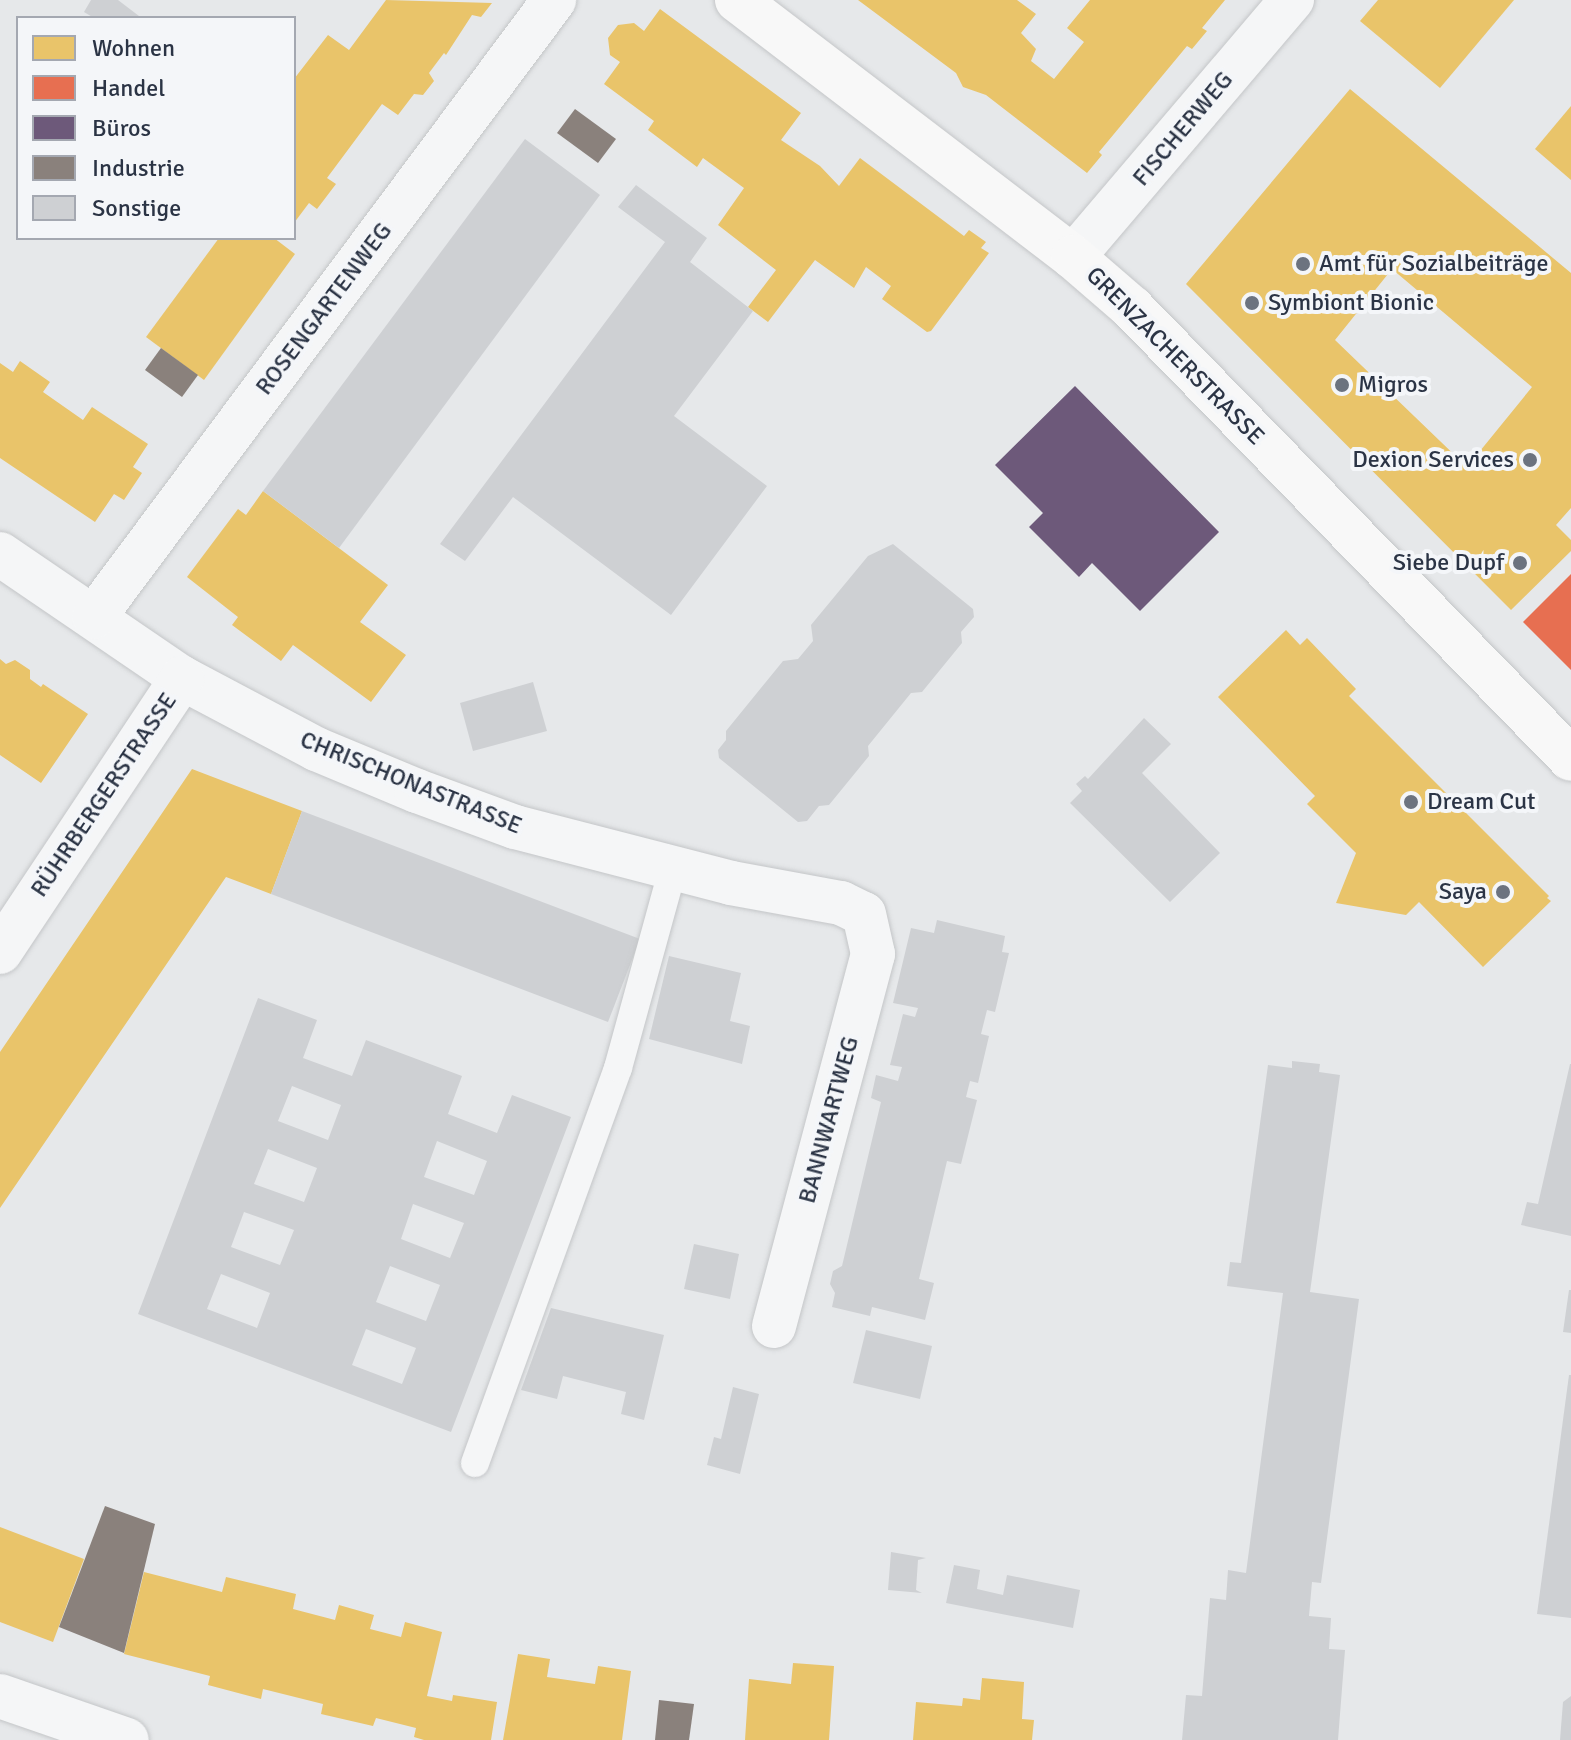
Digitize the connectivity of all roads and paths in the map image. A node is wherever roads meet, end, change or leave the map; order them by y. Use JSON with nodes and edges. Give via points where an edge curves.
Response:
{"nodes":[{"id":1,"x":554,"y":0,"type":"edge"},
{"id":2,"x":737,"y":0,"type":"edge"},
{"id":3,"x":1292,"y":0,"type":"edge"},
{"id":4,"x":1073,"y":257,"type":"junction"},
{"id":5,"x":0,"y":554,"type":"edge"},
{"id":6,"x":94,"y":617,"type":"junction"},
{"id":7,"x":182,"y":678,"type":"junction"},
{"id":8,"x":1571,"y":759,"type":"edge"},
{"id":9,"x":673,"y":869,"type":"junction"},
{"id":10,"x":864,"y":914,"type":"joint"},
{"id":11,"x":0,"y":952,"type":"edge"},
{"id":12,"x":774,"y":1326,"type":"dead end"},
{"id":13,"x":475,"y":1463,"type":"dead end"},
{"id":14,"x":0,"y":1696,"type":"edge"},
{"id":15,"x":127,"y":1740,"type":"edge"}],
"edges":[{"from":1,"to":6,"type":"street","name":"ROSENGARTENWEG"},
{"from":2,"to":4,"type":"main road","name":"GRENZACHERSTRASSE"},
{"from":3,"to":4,"type":"street","name":"FISCHERWEG"},
{"from":4,"to":8,"type":"main road","name":"GRENZACHERSTRASSE","via":[[1132,308]]},
{"from":5,"to":6,"type":"street","name":"CHRISCHONASTRASSE"},
{"from":6,"to":7,"type":"street","name":"CHRISCHONASTRASSE"},
{"from":7,"to":9,"type":"street","name":"CHRISCHONASTRASSE","via":[[316,749],[417,791],[515,827]]},
{"from":7,"to":11,"type":"street","name":"RÜHRBERGERSTRASSE"},
{"from":9,"to":10,"type":"street","name":"CHRISCHONASTRASSE","via":[[841,903]]},
{"from":9,"to":13,"type":"lane","via":[[614,1082]]},
{"from":10,"to":12,"type":"street","name":"BANNWARTWEG","via":[[873,954]]},
{"from":14,"to":15,"type":"street"}]}
